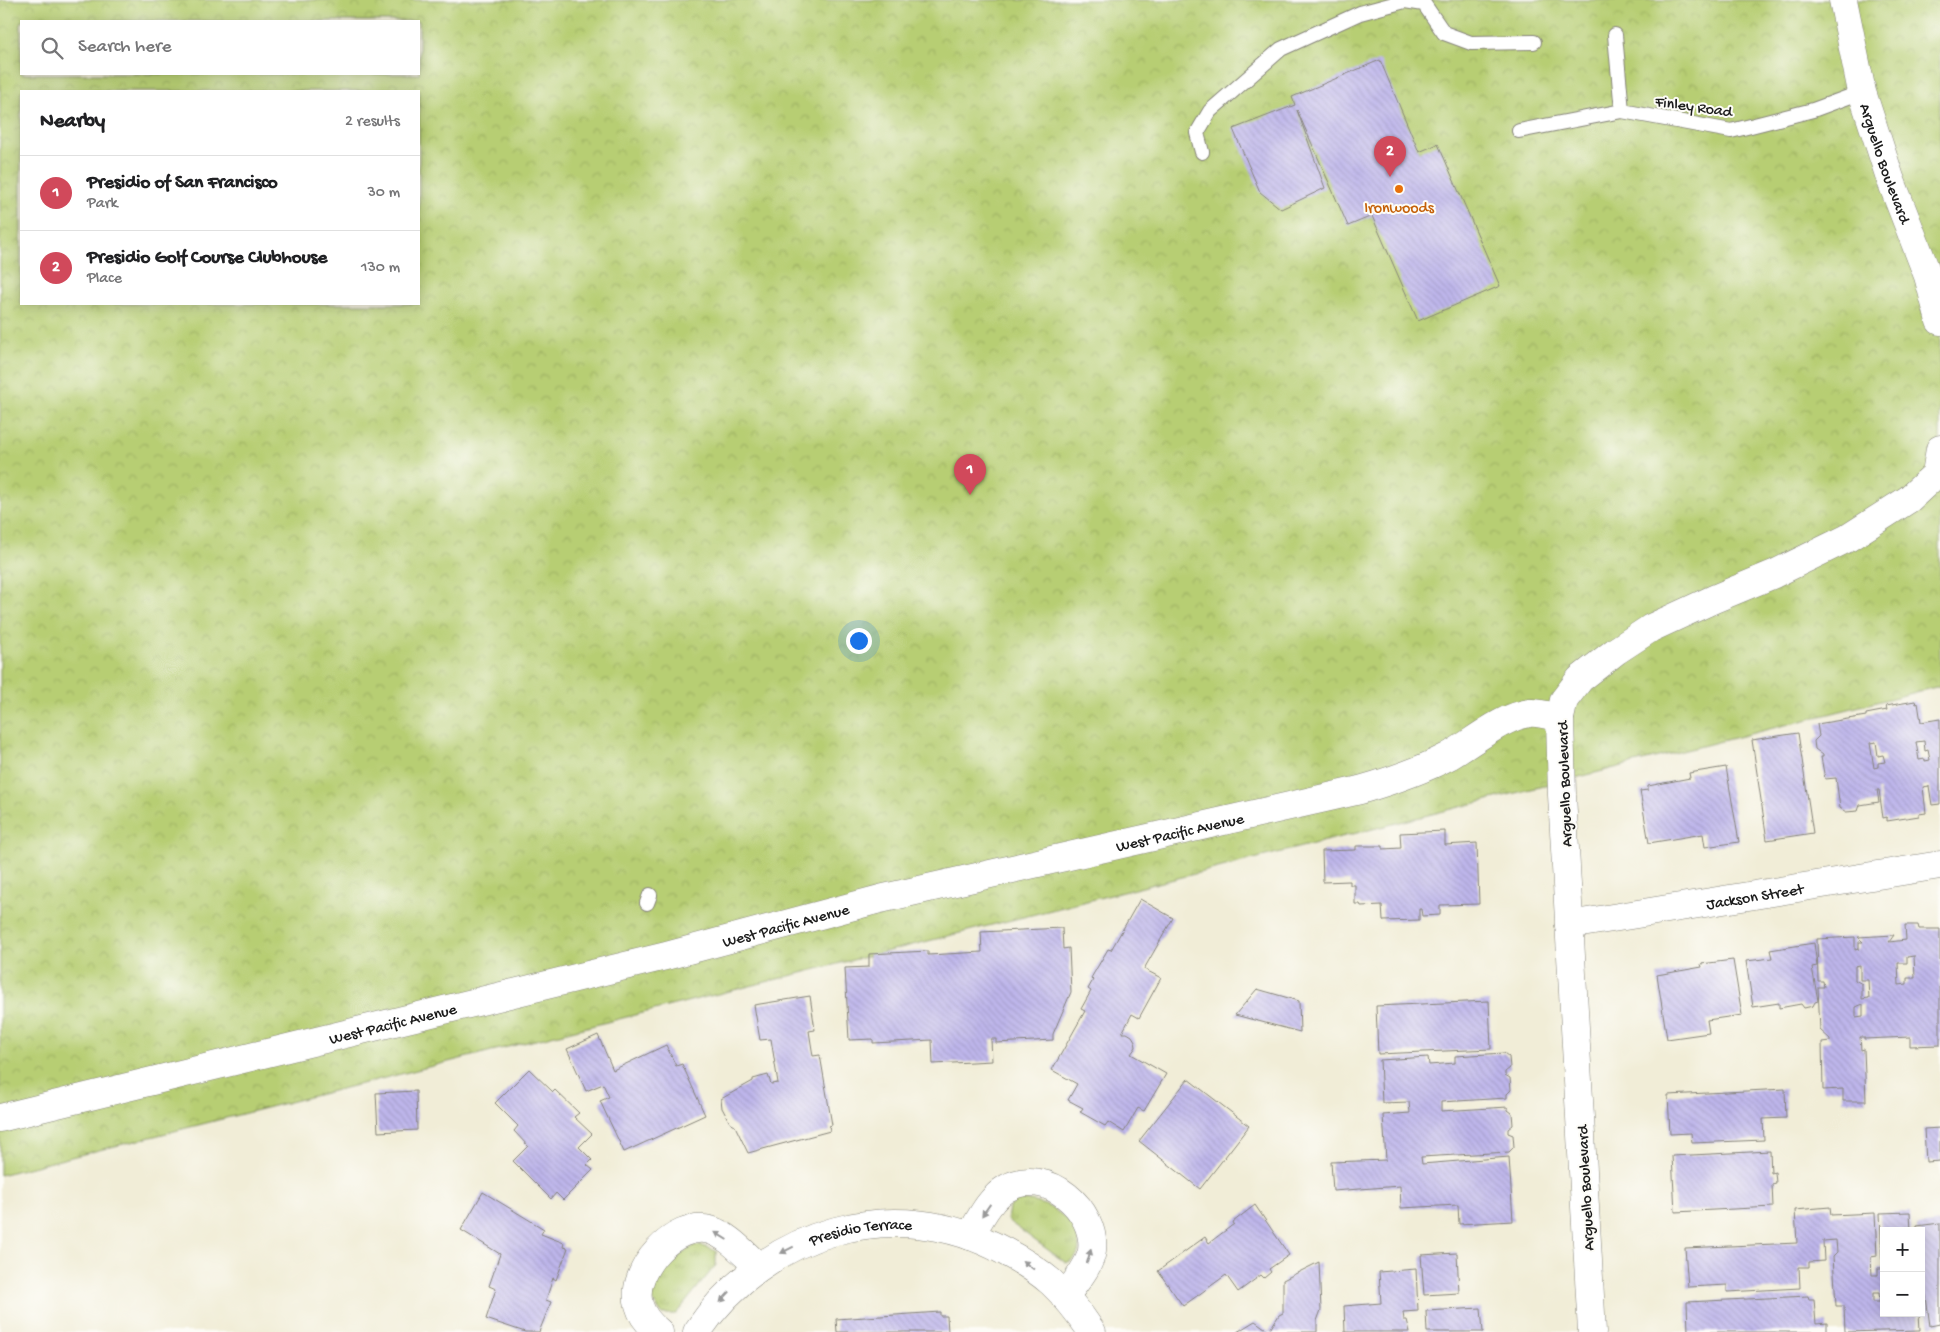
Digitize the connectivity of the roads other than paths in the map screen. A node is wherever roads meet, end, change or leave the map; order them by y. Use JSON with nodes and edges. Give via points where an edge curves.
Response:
{"nodes":[{"id":1,"x":1843,"y":0,"type":"edge"},
{"id":2,"x":1615,"y":35,"type":"dead end"},
{"id":3,"x":1534,"y":42,"type":"dead end"},
{"id":4,"x":1862,"y":92,"type":"junction"},
{"id":5,"x":1622,"y":111,"type":"junction"},
{"id":6,"x":1519,"y":131,"type":"dead end"},
{"id":7,"x":1202,"y":152,"type":"dead end"},
{"id":8,"x":1940,"y":321,"type":"edge"},
{"id":9,"x":1939,"y":466,"type":"edge"},
{"id":10,"x":1560,"y":718,"type":"junction"},
{"id":11,"x":1940,"y":865,"type":"edge"},
{"id":12,"x":1569,"y":925,"type":"junction"},
{"id":13,"x":0,"y":1118,"type":"edge"},
{"id":14,"x":970,"y":1236,"type":"junction"},
{"id":15,"x":758,"y":1266,"type":"junction"},
{"id":16,"x":1065,"y":1297,"type":"junction"},
{"id":17,"x":659,"y":1332,"type":"edge"},
{"id":18,"x":697,"y":1332,"type":"edge"},
{"id":19,"x":1092,"y":1332,"type":"edge"},
{"id":20,"x":1592,"y":1332,"type":"edge"}],
"edges":[{"from":1,"to":4,"type":"street","name":"Arguello Boulevard"},
{"from":2,"to":5,"type":"lane"},
{"from":3,"to":7,"type":"lane","via":[[1471,43],[1444,33],[1424,4],[1405,0],[1360,13],[1281,49],[1210,111],[1197,133]]},
{"from":4,"to":5,"type":"lane","name":"Finley Road","via":[[1813,110],[1731,131]]},
{"from":4,"to":8,"type":"street","name":"Arguello Boulevard","via":[[1890,178],[1928,276]]},
{"from":5,"to":6,"type":"lane","name":"Finley Road"},
{"from":9,"to":10,"type":"street","name":"Arguello Boulevard","via":[[1909,499],[1848,538],[1651,628],[1616,651],[1580,678],[1564,700]]},
{"from":10,"to":12,"type":"street","name":"Arguello Boulevard"},
{"from":10,"to":13,"type":"street","name":"West Pacific Avenue","via":[[1530,713],[1517,716],[1420,770],[1360,790],[880,900],[666,956]]},
{"from":11,"to":12,"type":"street","name":"Jackson Street"},
{"from":12,"to":20,"type":"street","name":"Arguello Boulevard"},
{"from":14,"to":15,"type":"street","name":"Presidio Terrace","one_way":true,"via":[[915,1223],[846,1227],[815,1237]]},
{"from":16,"to":14,"type":"street","name":"Presidio Terrace","one_way":true,"via":[[1022,1260]]},
{"from":16,"to":14,"type":"street","one_way":true,"via":[[1086,1268],[1092,1252],[1090,1225],[1076,1204],[1065,1195],[1042,1184],[1017,1184],[996,1196]]},
{"from":15,"to":17,"type":"street","one_way":true,"via":[[723,1236],[710,1230],[697,1229],[673,1238],[644,1268],[638,1293],[643,1315]]},
{"from":15,"to":18,"type":"street","name":"Presidio Terrace","one_way":true,"via":[[717,1306]]},
{"from":16,"to":19,"type":"street","name":"Presidio Terrace"}]}
